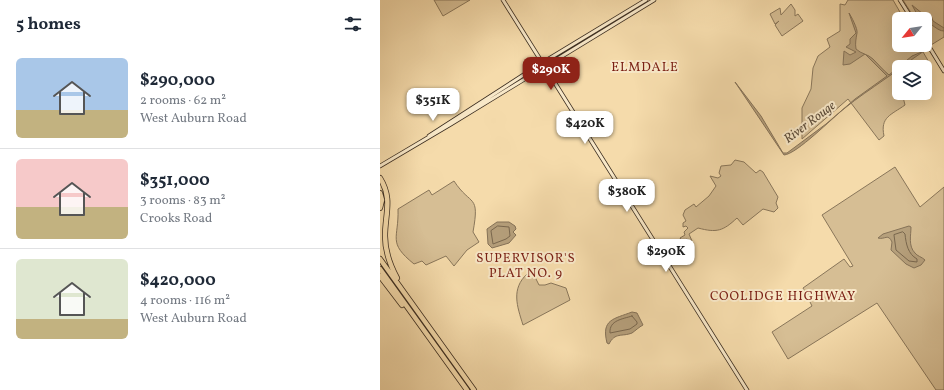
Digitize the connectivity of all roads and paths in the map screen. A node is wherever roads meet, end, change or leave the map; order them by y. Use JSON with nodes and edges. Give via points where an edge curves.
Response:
{"nodes":[{"id":1,"x":503,"y":0,"type":"edge"},
{"id":2,"x":646,"y":0,"type":"edge"},
{"id":3,"x":654,"y":0,"type":"edge"},
{"id":4,"x":900,"y":0,"type":"edge"},
{"id":5,"x":637,"y":6,"type":"junction"},
{"id":6,"x":637,"y":10,"type":"junction"},
{"id":7,"x":908,"y":12,"type":"edge"},
{"id":8,"x":587,"y":36,"type":"junction"},
{"id":9,"x":588,"y":40,"type":"junction"},
{"id":10,"x":575,"y":43,"type":"junction"},
{"id":11,"x":575,"y":48,"type":"junction"},
{"id":12,"x":932,"y":51,"type":"edge"},
{"id":13,"x":550,"y":58,"type":"junction"},
{"id":14,"x":551,"y":62,"type":"junction"},
{"id":15,"x":543,"y":64,"type":"junction"},
{"id":16,"x":536,"y":69,"type":"junction"},
{"id":17,"x":944,"y":71,"type":"edge"},
{"id":18,"x":509,"y":84,"type":"junction"},
{"id":19,"x":508,"y":89,"type":"junction"},
{"id":20,"x":479,"y":103,"type":"junction"},
{"id":21,"x":479,"y":107,"type":"junction"},
{"id":22,"x":468,"y":110,"type":"junction"},
{"id":23,"x":467,"y":115,"type":"junction"},
{"id":24,"x":450,"y":121,"type":"junction"},
{"id":25,"x":448,"y":126,"type":"junction"},
{"id":26,"x":429,"y":136,"type":"junction"},
{"id":27,"x":380,"y":166,"type":"edge"},
{"id":28,"x":380,"y":178,"type":"edge"},
{"id":29,"x":380,"y":193,"type":"edge"},
{"id":30,"x":380,"y":208,"type":"edge"},
{"id":31,"x":380,"y":258,"type":"edge"},
{"id":32,"x":380,"y":269,"type":"edge"},
{"id":33,"x":380,"y":276,"type":"edge"},
{"id":34,"x":409,"y":299,"type":"junction"},
{"id":35,"x":439,"y":352,"type":"junction"},
{"id":36,"x":467,"y":390,"type":"edge"},
{"id":37,"x":474,"y":390,"type":"edge"},
{"id":38,"x":747,"y":390,"type":"edge"}],
"edges":[{"from":1,"to":15,"type":"main road"},
{"from":2,"to":5,"type":"main road"},
{"from":3,"to":6,"type":"main road"},
{"from":4,"to":7,"type":"main road"},
{"from":5,"to":6,"type":"main road"},
{"from":5,"to":8,"type":"main road"},
{"from":6,"to":9,"type":"main road"},
{"from":8,"to":9,"type":"main road"},
{"from":8,"to":10,"type":"main road"},
{"from":9,"to":11,"type":"main road"},
{"from":10,"to":11,"type":"main road"},
{"from":10,"to":13,"type":"main road"},
{"from":11,"to":14,"type":"main road"},
{"from":12,"to":17,"type":"main road"},
{"from":13,"to":14,"type":"main road"},
{"from":13,"to":15,"type":"main road"},
{"from":14,"to":15,"type":"main road"},
{"from":15,"to":16,"type":"main road"},
{"from":15,"to":38,"type":"main road"},
{"from":16,"to":18,"type":"main road"},
{"from":16,"to":19,"type":"main road"},
{"from":18,"to":19,"type":"main road"},
{"from":18,"to":20,"type":"main road"},
{"from":19,"to":21,"type":"main road"},
{"from":20,"to":21,"type":"main road"},
{"from":20,"to":22,"type":"main road"},
{"from":21,"to":23,"type":"main road"},
{"from":22,"to":23,"type":"main road"},
{"from":22,"to":24,"type":"main road"},
{"from":23,"to":25,"type":"main road"},
{"from":24,"to":25,"type":"main road"},
{"from":24,"to":26,"type":"main road"},
{"from":25,"to":26,"type":"main road"},
{"from":26,"to":27,"type":"main road"},
{"from":28,"to":34,"type":"highway","via":[[388,195],[386,253]]},
{"from":29,"to":30,"type":"highway"},
{"from":31,"to":34,"type":"highway"},
{"from":32,"to":35,"type":"highway"},
{"from":33,"to":35,"type":"highway"},
{"from":34,"to":37,"type":"highway"},
{"from":35,"to":36,"type":"highway"}]}
